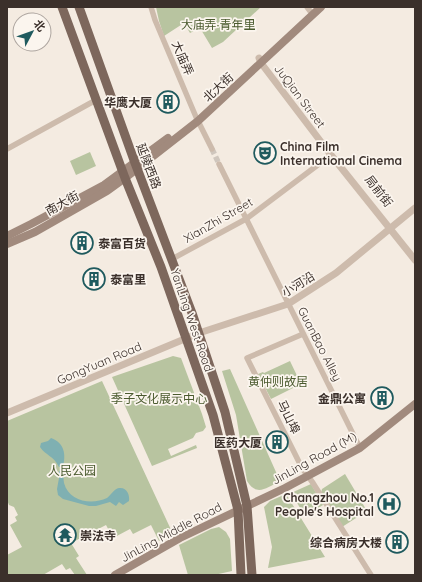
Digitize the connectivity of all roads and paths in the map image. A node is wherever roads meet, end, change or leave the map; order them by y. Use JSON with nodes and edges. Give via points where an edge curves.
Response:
{"nodes":[{"id":1,"x":62,"y":7,"type":"edge"},
{"id":2,"x":79,"y":7,"type":"edge"},
{"id":3,"x":151,"y":7,"type":"edge"},
{"id":4,"x":321,"y":7,"type":"edge"},
{"id":5,"x":310,"y":8,"type":"edge"},
{"id":6,"x":262,"y":61,"type":"junction"},
{"id":7,"x":96,"y":100,"type":"junction"},
{"id":8,"x":197,"y":119,"type":"junction"},
{"id":9,"x":7,"y":149,"type":"edge"},
{"id":10,"x":212,"y":149,"type":"tunnel mouth"},
{"id":11,"x":331,"y":155,"type":"junction"},
{"id":12,"x":219,"y":164,"type":"tunnel mouth"},
{"id":13,"x":136,"y":166,"type":"junction"},
{"id":14,"x":124,"y":175,"type":"junction"},
{"id":15,"x":415,"y":208,"type":"edge"},
{"id":16,"x":246,"y":219,"type":"junction"},
{"id":17,"x":391,"y":228,"type":"junction"},
{"id":18,"x":7,"y":236,"type":"edge"},
{"id":19,"x":7,"y":244,"type":"edge"},
{"id":20,"x":172,"y":259,"type":"junction"},
{"id":21,"x":415,"y":260,"type":"edge"},
{"id":22,"x":288,"y":304,"type":"junction"},
{"id":23,"x":199,"y":333,"type":"junction"},
{"id":24,"x":303,"y":334,"type":"junction"},
{"id":25,"x":186,"y":338,"type":"junction"},
{"id":26,"x":415,"y":404,"type":"edge"},
{"id":27,"x":7,"y":413,"type":"edge"},
{"id":28,"x":360,"y":448,"type":"junction"},
{"id":29,"x":308,"y":476,"type":"junction"},
{"id":30,"x":242,"y":508,"type":"junction"},
{"id":31,"x":115,"y":575,"type":"edge"},
{"id":32,"x":241,"y":575,"type":"edge"},
{"id":33,"x":252,"y":575,"type":"edge"},
{"id":34,"x":370,"y":575,"type":"edge"}],
"edges":[{"from":1,"to":7,"type":"main road"},
{"from":2,"to":13,"type":"main road","name":"延陵西路"},
{"from":3,"to":8,"type":"street","name":"大庙弄"},
{"from":4,"to":6,"type":"main road","name":"北大街"},
{"from":5,"to":6,"type":"main road","name":"北大街"},
{"from":6,"to":8,"type":"main road","name":"北大街"},
{"from":6,"to":11,"type":"street","name":"JuQian Street"},
{"from":6,"to":17,"type":"street","name":"局前街"},
{"from":7,"to":9,"type":"street"},
{"from":7,"to":14,"type":"main road"},
{"from":8,"to":10,"type":"street"},
{"from":8,"to":13,"type":"main road","name":"北大街"},
{"from":11,"to":16,"type":"street","name":"XianZhi Street"},
{"from":11,"to":17,"type":"street","name":"JuQian Street"},
{"from":12,"to":16,"type":"street","name":"GuanBao Alley"},
{"from":13,"to":14,"type":"main road","name":"北大街"},
{"from":13,"to":20,"type":"main road","name":"延陵西路"},
{"from":14,"to":18,"type":"main road","name":"南大街"},
{"from":14,"to":19,"type":"main road","name":"南大街","via":[[107,191],[35,232]]},
{"from":14,"to":25,"type":"main road","name":"YanLing West Road"},
{"from":15,"to":17,"type":"street","name":"小河沿"},
{"from":16,"to":20,"type":"street","name":"XianZhi Street"},
{"from":16,"to":22,"type":"street","name":"GuanBao Alley"},
{"from":17,"to":21,"type":"street","name":"JuQian Street"},
{"from":17,"to":22,"type":"street","name":"小河沿","via":[[336,273]]},
{"from":20,"to":23,"type":"main road","name":"延陵西路"},
{"from":22,"to":23,"type":"street","name":"小河沿"},
{"from":22,"to":24,"type":"street","name":"GuanBao Alley"},
{"from":23,"to":25,"type":"street","name":"GongYuan Road"},
{"from":23,"to":30,"type":"main road","name":"YanLing West Road","via":[[225,412]]},
{"from":24,"to":28,"type":"street","name":"GuanBao Alley"},
{"from":24,"to":29,"type":"street","name":"马山埠","via":[[247,358]]},
{"from":25,"to":27,"type":"street","name":"GongYuan Road"},
{"from":25,"to":30,"type":"main road","name":"YanLing West Road"},
{"from":26,"to":28,"type":"main road","name":"JinLing Road (M)"},
{"from":28,"to":29,"type":"main road","name":"JinLing Road (M)"},
{"from":29,"to":30,"type":"main road","name":"JinLing Road (M)"},
{"from":29,"to":34,"type":"street"},
{"from":30,"to":31,"type":"main road","name":"JinLing Middle Road","via":[[180,538]]},
{"from":30,"to":32,"type":"main road","name":"YanLing West Road"},
{"from":30,"to":33,"type":"main road","name":"YanLing West Road"}]}
